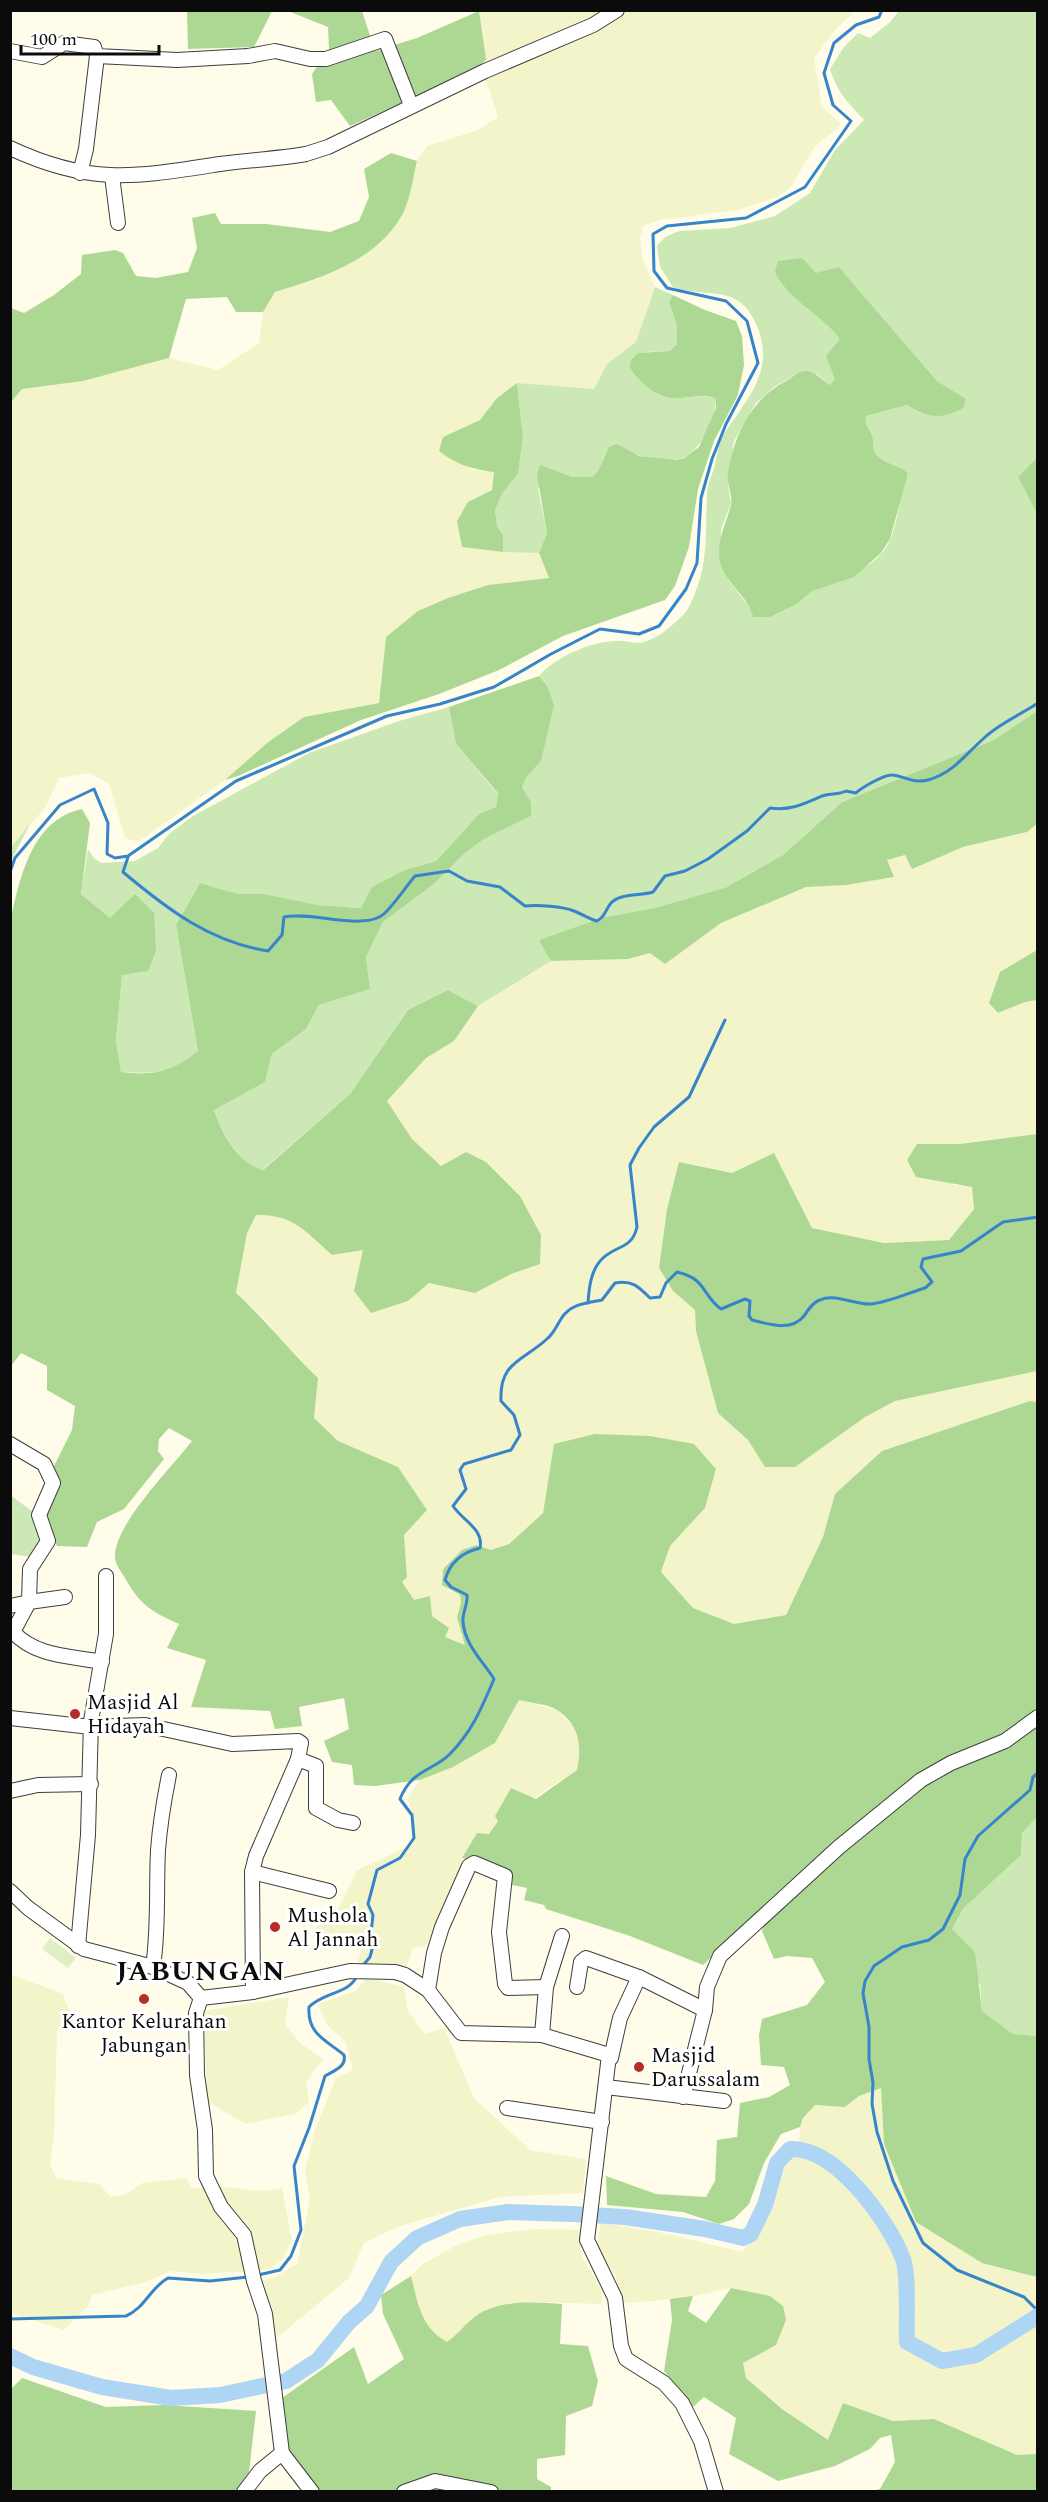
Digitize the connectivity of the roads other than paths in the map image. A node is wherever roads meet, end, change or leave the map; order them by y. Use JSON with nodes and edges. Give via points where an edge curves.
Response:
{"nodes":[{"id":1,"x":617,"y":10,"type":"edge"},
{"id":2,"x":10,"y":51,"type":"edge"},
{"id":3,"x":97,"y":56,"type":"junction"},
{"id":4,"x":411,"y":105,"type":"junction"},
{"id":5,"x":10,"y":148,"type":"edge"},
{"id":6,"x":80,"y":173,"type":"junction"},
{"id":7,"x":112,"y":176,"type":"junction"},
{"id":8,"x":118,"y":223,"type":"dead end"},
{"id":9,"x":10,"y":1444,"type":"edge"},
{"id":10,"x":106,"y":1576,"type":"dead end"},
{"id":11,"x":65,"y":1597,"type":"dead end"},
{"id":12,"x":29,"y":1602,"type":"junction"},
{"id":13,"x":10,"y":1606,"type":"edge"},
{"id":14,"x":12,"y":1634,"type":"edge"},
{"id":15,"x":102,"y":1662,"type":"junction"},
{"id":16,"x":1038,"y":1717,"type":"edge"},
{"id":17,"x":10,"y":1718,"type":"edge"},
{"id":18,"x":91,"y":1727,"type":"junction"},
{"id":19,"x":298,"y":1759,"type":"junction"},
{"id":20,"x":169,"y":1775,"type":"dead end"},
{"id":21,"x":92,"y":1784,"type":"junction"},
{"id":22,"x":10,"y":1791,"type":"edge"},
{"id":23,"x":353,"y":1822,"type":"dead end"},
{"id":24,"x":252,"y":1872,"type":"junction"},
{"id":25,"x":10,"y":1891,"type":"edge"},
{"id":26,"x":329,"y":1891,"type":"dead end"},
{"id":27,"x":562,"y":1936,"type":"dead end"},
{"id":28,"x":78,"y":1946,"type":"junction"},
{"id":29,"x":153,"y":1967,"type":"junction"},
{"id":30,"x":639,"y":1977,"type":"junction"},
{"id":31,"x":546,"y":1987,"type":"junction"},
{"id":32,"x":577,"y":1987,"type":"dead end"},
{"id":33,"x":428,"y":1990,"type":"junction"},
{"id":34,"x":253,"y":1992,"type":"junction"},
{"id":35,"x":201,"y":1998,"type":"junction"},
{"id":36,"x":705,"y":2010,"type":"junction"},
{"id":37,"x":542,"y":2035,"type":"junction"},
{"id":38,"x":611,"y":2058,"type":"junction"},
{"id":39,"x":606,"y":2087,"type":"junction"},
{"id":40,"x":683,"y":2097,"type":"junction"},
{"id":41,"x":724,"y":2101,"type":"dead end"},
{"id":42,"x":507,"y":2108,"type":"dead end"},
{"id":43,"x":602,"y":2122,"type":"junction"},
{"id":44,"x":282,"y":2453,"type":"junction"},
{"id":45,"x":244,"y":2492,"type":"edge"},
{"id":46,"x":312,"y":2492,"type":"edge"},
{"id":47,"x":404,"y":2492,"type":"edge"},
{"id":48,"x":491,"y":2492,"type":"edge"},
{"id":49,"x":716,"y":2492,"type":"edge"}],
"edges":[{"from":1,"to":4,"type":"street"},
{"from":2,"to":3,"type":"street","via":[[42,57],[64,43],[94,47]]},
{"from":3,"to":4,"type":"street","via":[[177,60],[275,51],[326,59],[385,39]]},
{"from":3,"to":6,"type":"street"},
{"from":4,"to":7,"type":"street","via":[[306,154]]},
{"from":5,"to":6,"type":"street"},
{"from":6,"to":7,"type":"street"},
{"from":7,"to":8,"type":"street"},
{"from":9,"to":12,"type":"street","via":[[44,1464],[53,1482],[39,1515],[48,1541],[30,1569]]},
{"from":10,"to":15,"type":"street"},
{"from":11,"to":12,"type":"street"},
{"from":12,"to":13,"type":"street"},
{"from":12,"to":14,"type":"street"},
{"from":14,"to":15,"type":"street","via":[[37,1651]]},
{"from":15,"to":18,"type":"street"},
{"from":16,"to":36,"type":"street","via":[[1005,1740],[921,1780],[839,1847],[720,1956],[706,1987]]},
{"from":17,"to":18,"type":"street"},
{"from":18,"to":19,"type":"street","via":[[146,1725],[232,1744],[298,1741],[302,1747]]},
{"from":18,"to":21,"type":"street"},
{"from":19,"to":23,"type":"street","via":[[316,1766],[316,1808],[339,1820]]},
{"from":19,"to":24,"type":"street"},
{"from":20,"to":29,"type":"street","via":[[158,1852],[159,1919]]},
{"from":21,"to":22,"type":"street","via":[[38,1785]]},
{"from":21,"to":28,"type":"street"},
{"from":24,"to":26,"type":"street"},
{"from":24,"to":34,"type":"street"},
{"from":25,"to":28,"type":"street"},
{"from":27,"to":31,"type":"street"},
{"from":28,"to":29,"type":"street"},
{"from":29,"to":35,"type":"street","via":[[188,1983]]},
{"from":30,"to":32,"type":"street","via":[[586,1958],[581,1962]]},
{"from":30,"to":36,"type":"street"},
{"from":30,"to":38,"type":"street","via":[[620,2019]]},
{"from":31,"to":33,"type":"street","via":[[506,1986],[499,1932],[505,1876],[474,1863],[452,1902],[434,1953]]},
{"from":31,"to":37,"type":"street"},
{"from":33,"to":34,"type":"street","via":[[400,1973],[357,1971]]},
{"from":33,"to":37,"type":"street","via":[[461,2033]]},
{"from":34,"to":35,"type":"street"},
{"from":35,"to":44,"type":"street","via":[[196,2013],[196,2075],[206,2176],[222,2207],[244,2235],[265,2314]]},
{"from":36,"to":40,"type":"street"},
{"from":37,"to":38,"type":"street","via":[[607,2053]]},
{"from":38,"to":39,"type":"street"},
{"from":39,"to":40,"type":"street"},
{"from":39,"to":43,"type":"street"},
{"from":40,"to":41,"type":"street"},
{"from":42,"to":43,"type":"street"},
{"from":43,"to":49,"type":"street","via":[[589,2247],[615,2298],[622,2352],[630,2364],[664,2383],[682,2403],[701,2441]]},
{"from":44,"to":45,"type":"street","via":[[260,2471]]},
{"from":44,"to":46,"type":"street"},
{"from":47,"to":48,"type":"street","via":[[435,2481]]}]}
